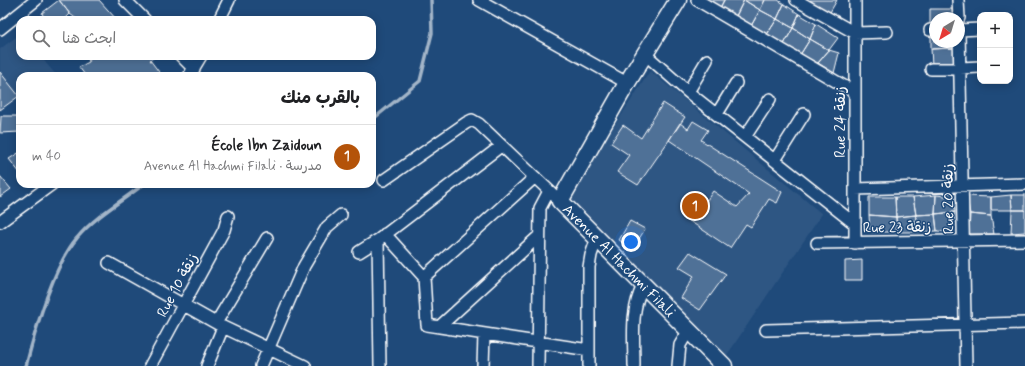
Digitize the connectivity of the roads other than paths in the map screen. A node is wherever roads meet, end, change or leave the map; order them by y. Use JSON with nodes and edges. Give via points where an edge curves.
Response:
{"nodes":[{"id":1,"x":36,"y":0,"type":"edge"},
{"id":2,"x":126,"y":0,"type":"edge"},
{"id":3,"x":229,"y":0,"type":"edge"},
{"id":4,"x":479,"y":0,"type":"edge"},
{"id":5,"x":677,"y":0,"type":"edge"},
{"id":6,"x":697,"y":0,"type":"edge"},
{"id":7,"x":796,"y":0,"type":"edge"},
{"id":8,"x":855,"y":0,"type":"edge"},
{"id":9,"x":958,"y":0,"type":"edge"},
{"id":10,"x":959,"y":12,"type":"edge"},
{"id":11,"x":16,"y":16,"type":"edge"},
{"id":12,"x":16,"y":16,"type":"edge"},
{"id":13,"x":141,"y":16,"type":"edge"},
{"id":14,"x":221,"y":16,"type":"edge"},
{"id":15,"x":0,"y":29,"type":"edge"},
{"id":16,"x":977,"y":30,"type":"edge"},
{"id":17,"x":965,"y":31,"type":"edge"},
{"id":18,"x":887,"y":32,"type":"dead end"},
{"id":19,"x":855,"y":33,"type":"junction"},
{"id":20,"x":959,"y":48,"type":"edge"},
{"id":21,"x":644,"y":54,"type":"junction"},
{"id":22,"x":184,"y":60,"type":"edge"},
{"id":23,"x":199,"y":60,"type":"edge"},
{"id":24,"x":707,"y":60,"type":"dead end"},
{"id":25,"x":977,"y":67,"type":"edge"},
{"id":26,"x":960,"y":68,"type":"junction"},
{"id":27,"x":931,"y":69,"type":"dead end"},
{"id":28,"x":191,"y":72,"type":"edge"},
{"id":29,"x":193,"y":72,"type":"edge"},
{"id":30,"x":627,"y":83,"type":"junction"},
{"id":31,"x":736,"y":83,"type":"dead end"},
{"id":32,"x":688,"y":92,"type":"junction"},
{"id":33,"x":854,"y":92,"type":"junction"},
{"id":34,"x":770,"y":99,"type":"dead end"},
{"id":35,"x":717,"y":114,"type":"junction"},
{"id":36,"x":804,"y":114,"type":"dead end"},
{"id":37,"x":745,"y":137,"type":"junction"},
{"id":38,"x":501,"y":146,"type":"junction"},
{"id":39,"x":775,"y":160,"type":"junction"},
{"id":40,"x":535,"y":177,"type":"junction"},
{"id":41,"x":384,"y":180,"type":"dead end"},
{"id":42,"x":1025,"y":184,"type":"edge"},
{"id":43,"x":962,"y":186,"type":"junction"},
{"id":44,"x":47,"y":188,"type":"edge"},
{"id":45,"x":855,"y":189,"type":"junction"},
{"id":46,"x":554,"y":196,"type":"junction"},
{"id":47,"x":341,"y":215,"type":"dead end"},
{"id":48,"x":228,"y":216,"type":"dead end"},
{"id":49,"x":0,"y":222,"type":"edge"},
{"id":50,"x":855,"y":224,"type":"junction"},
{"id":51,"x":539,"y":236,"type":"junction"},
{"id":52,"x":381,"y":237,"type":"junction"},
{"id":53,"x":268,"y":238,"type":"dead end"},
{"id":54,"x":597,"y":238,"type":"junction"},
{"id":55,"x":1025,"y":240,"type":"edge"},
{"id":56,"x":964,"y":241,"type":"junction"},
{"id":57,"x":855,"y":243,"type":"junction"},
{"id":58,"x":817,"y":244,"type":"dead end"},
{"id":59,"x":359,"y":252,"type":"dead end"},
{"id":60,"x":110,"y":263,"type":"dead end"},
{"id":61,"x":424,"y":277,"type":"junction"},
{"id":62,"x":643,"y":286,"type":"junction"},
{"id":63,"x":184,"y":304,"type":"junction"},
{"id":64,"x":1025,"y":324,"type":"edge"},
{"id":65,"x":220,"y":325,"type":"junction"},
{"id":66,"x":965,"y":325,"type":"junction"},
{"id":67,"x":439,"y":326,"type":"junction"},
{"id":68,"x":688,"y":330,"type":"junction"},
{"id":69,"x":766,"y":330,"type":"dead end"},
{"id":70,"x":484,"y":335,"type":"junction"},
{"id":71,"x":539,"y":342,"type":"junction"},
{"id":72,"x":268,"y":349,"type":"junction"},
{"id":73,"x":590,"y":350,"type":"junction"},
{"id":74,"x":150,"y":366,"type":"edge"},
{"id":75,"x":207,"y":366,"type":"edge"},
{"id":76,"x":261,"y":366,"type":"edge"},
{"id":77,"x":305,"y":366,"type":"edge"},
{"id":78,"x":380,"y":366,"type":"edge"},
{"id":79,"x":484,"y":366,"type":"edge"},
{"id":80,"x":538,"y":366,"type":"edge"},
{"id":81,"x":588,"y":366,"type":"edge"},
{"id":82,"x":634,"y":366,"type":"edge"},
{"id":83,"x":678,"y":366,"type":"edge"},
{"id":84,"x":724,"y":366,"type":"edge"},
{"id":85,"x":966,"y":366,"type":"edge"}],
"edges":[{"from":1,"to":11,"type":"street"},
{"from":2,"to":13,"type":"street"},
{"from":3,"to":14,"type":"street"},
{"from":4,"to":30,"type":"street"},
{"from":5,"to":21,"type":"street","name":"Avenue Al Hachmi Filali"},
{"from":6,"to":33,"type":"street"},
{"from":7,"to":19,"type":"street"},
{"from":8,"to":19,"type":"street","name":"Rue 24 زنقة"},
{"from":9,"to":10,"type":"street"},
{"from":12,"to":15,"type":"street"},
{"from":16,"to":17,"type":"street"},
{"from":18,"to":19,"type":"street"},
{"from":19,"to":33,"type":"street","name":"Rue 24 زنقة"},
{"from":20,"to":26,"type":"street","name":"Rue 20 زنقة"},
{"from":21,"to":30,"type":"street","name":"Avenue Al Hachmi Filali"},
{"from":21,"to":32,"type":"street"},
{"from":22,"to":28,"type":"street"},
{"from":23,"to":29,"type":"street"},
{"from":24,"to":32,"type":"street"},
{"from":25,"to":26,"type":"street"},
{"from":26,"to":27,"type":"street"},
{"from":26,"to":43,"type":"street","name":"Rue 20 زنقة"},
{"from":30,"to":46,"type":"street","name":"Avenue Al Hachmi Filali"},
{"from":31,"to":35,"type":"street"},
{"from":32,"to":35,"type":"street"},
{"from":33,"to":45,"type":"street","name":"Rue 24 زنقة"},
{"from":34,"to":37,"type":"street"},
{"from":35,"to":37,"type":"street"},
{"from":36,"to":39,"type":"street"},
{"from":37,"to":39,"type":"street"},
{"from":38,"to":40,"type":"street"},
{"from":38,"to":41,"type":"street","via":[[472,120]]},
{"from":38,"to":52,"type":"street"},
{"from":39,"to":50,"type":"street"},
{"from":40,"to":46,"type":"street"},
{"from":40,"to":61,"type":"street"},
{"from":42,"to":43,"type":"street"},
{"from":43,"to":45,"type":"street"},
{"from":43,"to":56,"type":"street","name":"Rue 20 زنقة"},
{"from":44,"to":49,"type":"street"},
{"from":45,"to":50,"type":"street","name":"Rue 24 زنقة"},
{"from":46,"to":51,"type":"street","via":[[540,208]]},
{"from":46,"to":54,"type":"street","name":"Avenue Al Hachmi Filali"},
{"from":47,"to":72,"type":"street","via":[[327,227],[304,266]]},
{"from":48,"to":63,"type":"street","name":"Rue 10 زنقة","via":[[224,230]]},
{"from":50,"to":57,"type":"street","name":"Rue 24 زنقة"},
{"from":51,"to":67,"type":"street"},
{"from":51,"to":71,"type":"street"},
{"from":52,"to":59,"type":"street"},
{"from":52,"to":61,"type":"street"},
{"from":52,"to":78,"type":"street"},
{"from":53,"to":65,"type":"street"},
{"from":54,"to":62,"type":"street","name":"Avenue Al Hachmi Filali"},
{"from":54,"to":73,"type":"street","via":[[589,267]]},
{"from":55,"to":56,"type":"street","name":"Rue 23 زنقة"},
{"from":56,"to":57,"type":"street","name":"Rue 23 زنقة"},
{"from":56,"to":66,"type":"street","name":"Rue 20 زنقة"},
{"from":57,"to":58,"type":"street","name":"Rue 23 زنقة"},
{"from":60,"to":63,"type":"street"},
{"from":61,"to":67,"type":"street","via":[[427,326]]},
{"from":62,"to":68,"type":"street","name":"Avenue Al Hachmi Filali"},
{"from":62,"to":82,"type":"street","via":[[634,313]]},
{"from":63,"to":65,"type":"street"},
{"from":63,"to":74,"type":"street","name":"Rue 10 زنقة"},
{"from":64,"to":66,"type":"street"},
{"from":65,"to":72,"type":"street"},
{"from":65,"to":75,"type":"street"},
{"from":66,"to":69,"type":"street"},
{"from":66,"to":85,"type":"street","name":"Rue 20 زنقة"},
{"from":67,"to":70,"type":"street"},
{"from":68,"to":83,"type":"street","via":[[680,345]]},
{"from":68,"to":84,"type":"street","name":"Avenue Al Hachmi Filali"},
{"from":70,"to":71,"type":"street"},
{"from":70,"to":79,"type":"street"},
{"from":71,"to":73,"type":"street"},
{"from":71,"to":80,"type":"street"},
{"from":72,"to":76,"type":"street"},
{"from":72,"to":77,"type":"street"},
{"from":73,"to":81,"type":"street"}]}
